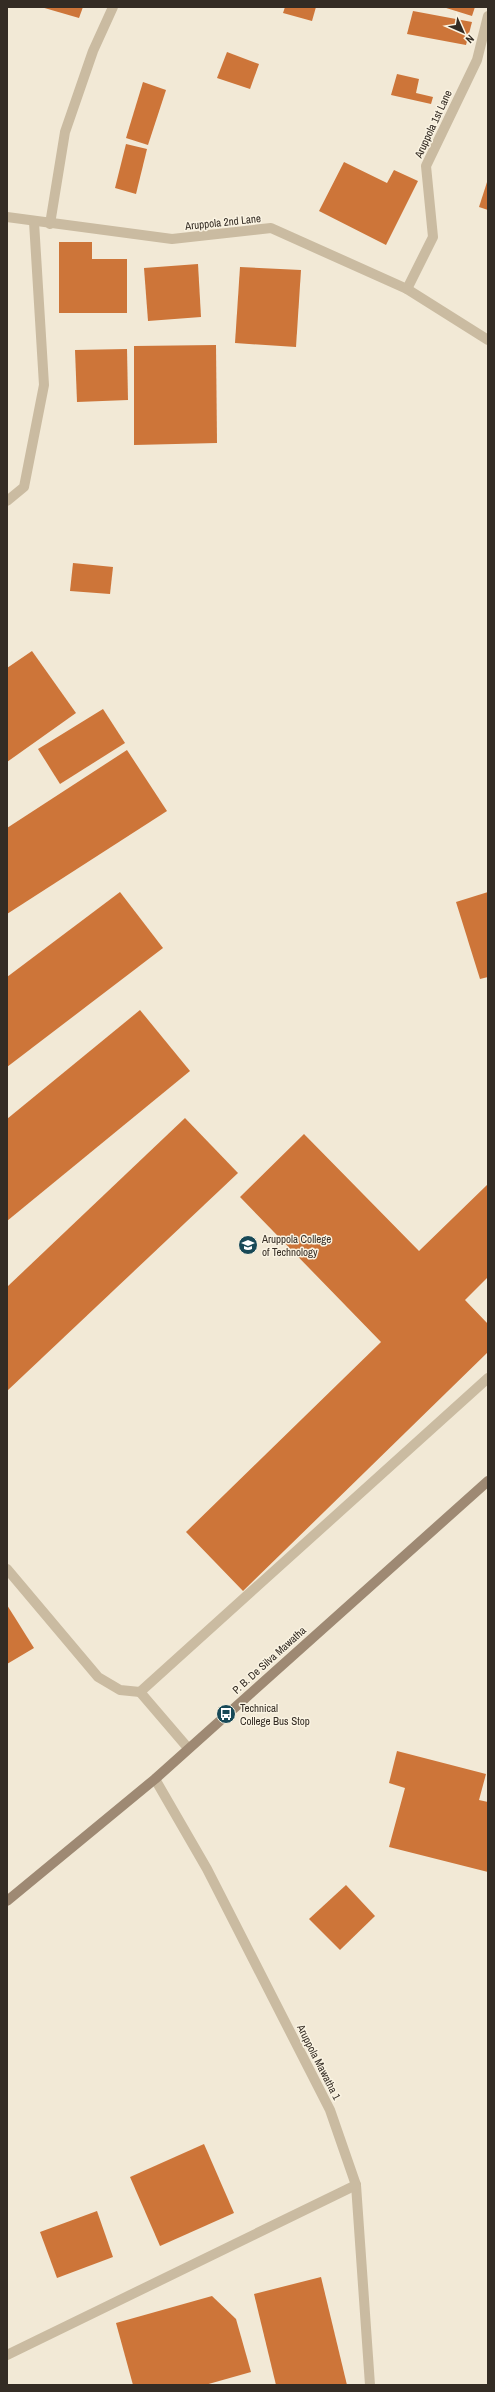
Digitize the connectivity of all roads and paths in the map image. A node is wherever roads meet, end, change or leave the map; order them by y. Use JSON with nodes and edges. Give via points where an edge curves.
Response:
{"nodes":[{"id":1,"x":113,"y":7,"type":"edge"},
{"id":2,"x":488,"y":16,"type":"edge"},
{"id":3,"x":7,"y":217,"type":"edge"},
{"id":4,"x":34,"y":222,"type":"junction"},
{"id":5,"x":50,"y":224,"type":"junction"},
{"id":6,"x":407,"y":289,"type":"junction"},
{"id":7,"x":488,"y":340,"type":"edge"},
{"id":8,"x":7,"y":501,"type":"edge"},
{"id":9,"x":488,"y":1378,"type":"edge"},
{"id":10,"x":488,"y":1481,"type":"edge"},
{"id":11,"x":7,"y":1569,"type":"edge"},
{"id":12,"x":140,"y":1692,"type":"junction"},
{"id":13,"x":188,"y":1748,"type":"junction"},
{"id":14,"x":155,"y":1778,"type":"junction"},
{"id":15,"x":7,"y":1901,"type":"edge"},
{"id":16,"x":356,"y":2185,"type":"junction"},
{"id":17,"x":7,"y":2355,"type":"edge"},
{"id":18,"x":370,"y":2385,"type":"edge"}],
"edges":[{"from":1,"to":5,"type":"street","via":[[93,52],[65,132]]},
{"from":2,"to":6,"type":"street","name":"Aruppola 1st Lane","via":[[477,60],[426,166],[433,237]]},
{"from":3,"to":4,"type":"street","name":"Aruppola 2nd Lane"},
{"from":4,"to":5,"type":"street","name":"Aruppola 2nd Lane"},
{"from":4,"to":8,"type":"street","via":[[44,385],[24,487]]},
{"from":5,"to":6,"type":"street","name":"Aruppola 2nd Lane","via":[[172,239],[271,228]]},
{"from":6,"to":7,"type":"street","name":"Aruppola 2nd Lane"},
{"from":9,"to":12,"type":"street"},
{"from":10,"to":13,"type":"street","name":"P. B. De Silva Mawatha"},
{"from":11,"to":12,"type":"street","via":[[98,1677],[120,1690]]},
{"from":12,"to":13,"type":"street"},
{"from":13,"to":14,"type":"street","name":"P. B. De Silva Mawatha"},
{"from":14,"to":15,"type":"street","name":"P. B. De Silva Mawatha"},
{"from":14,"to":16,"type":"street","name":"Aruppola Mawatha 1","via":[[207,1869],[330,2110]]},
{"from":16,"to":17,"type":"street"},
{"from":16,"to":18,"type":"street","name":"Aruppola Mawatha 1"}]}
